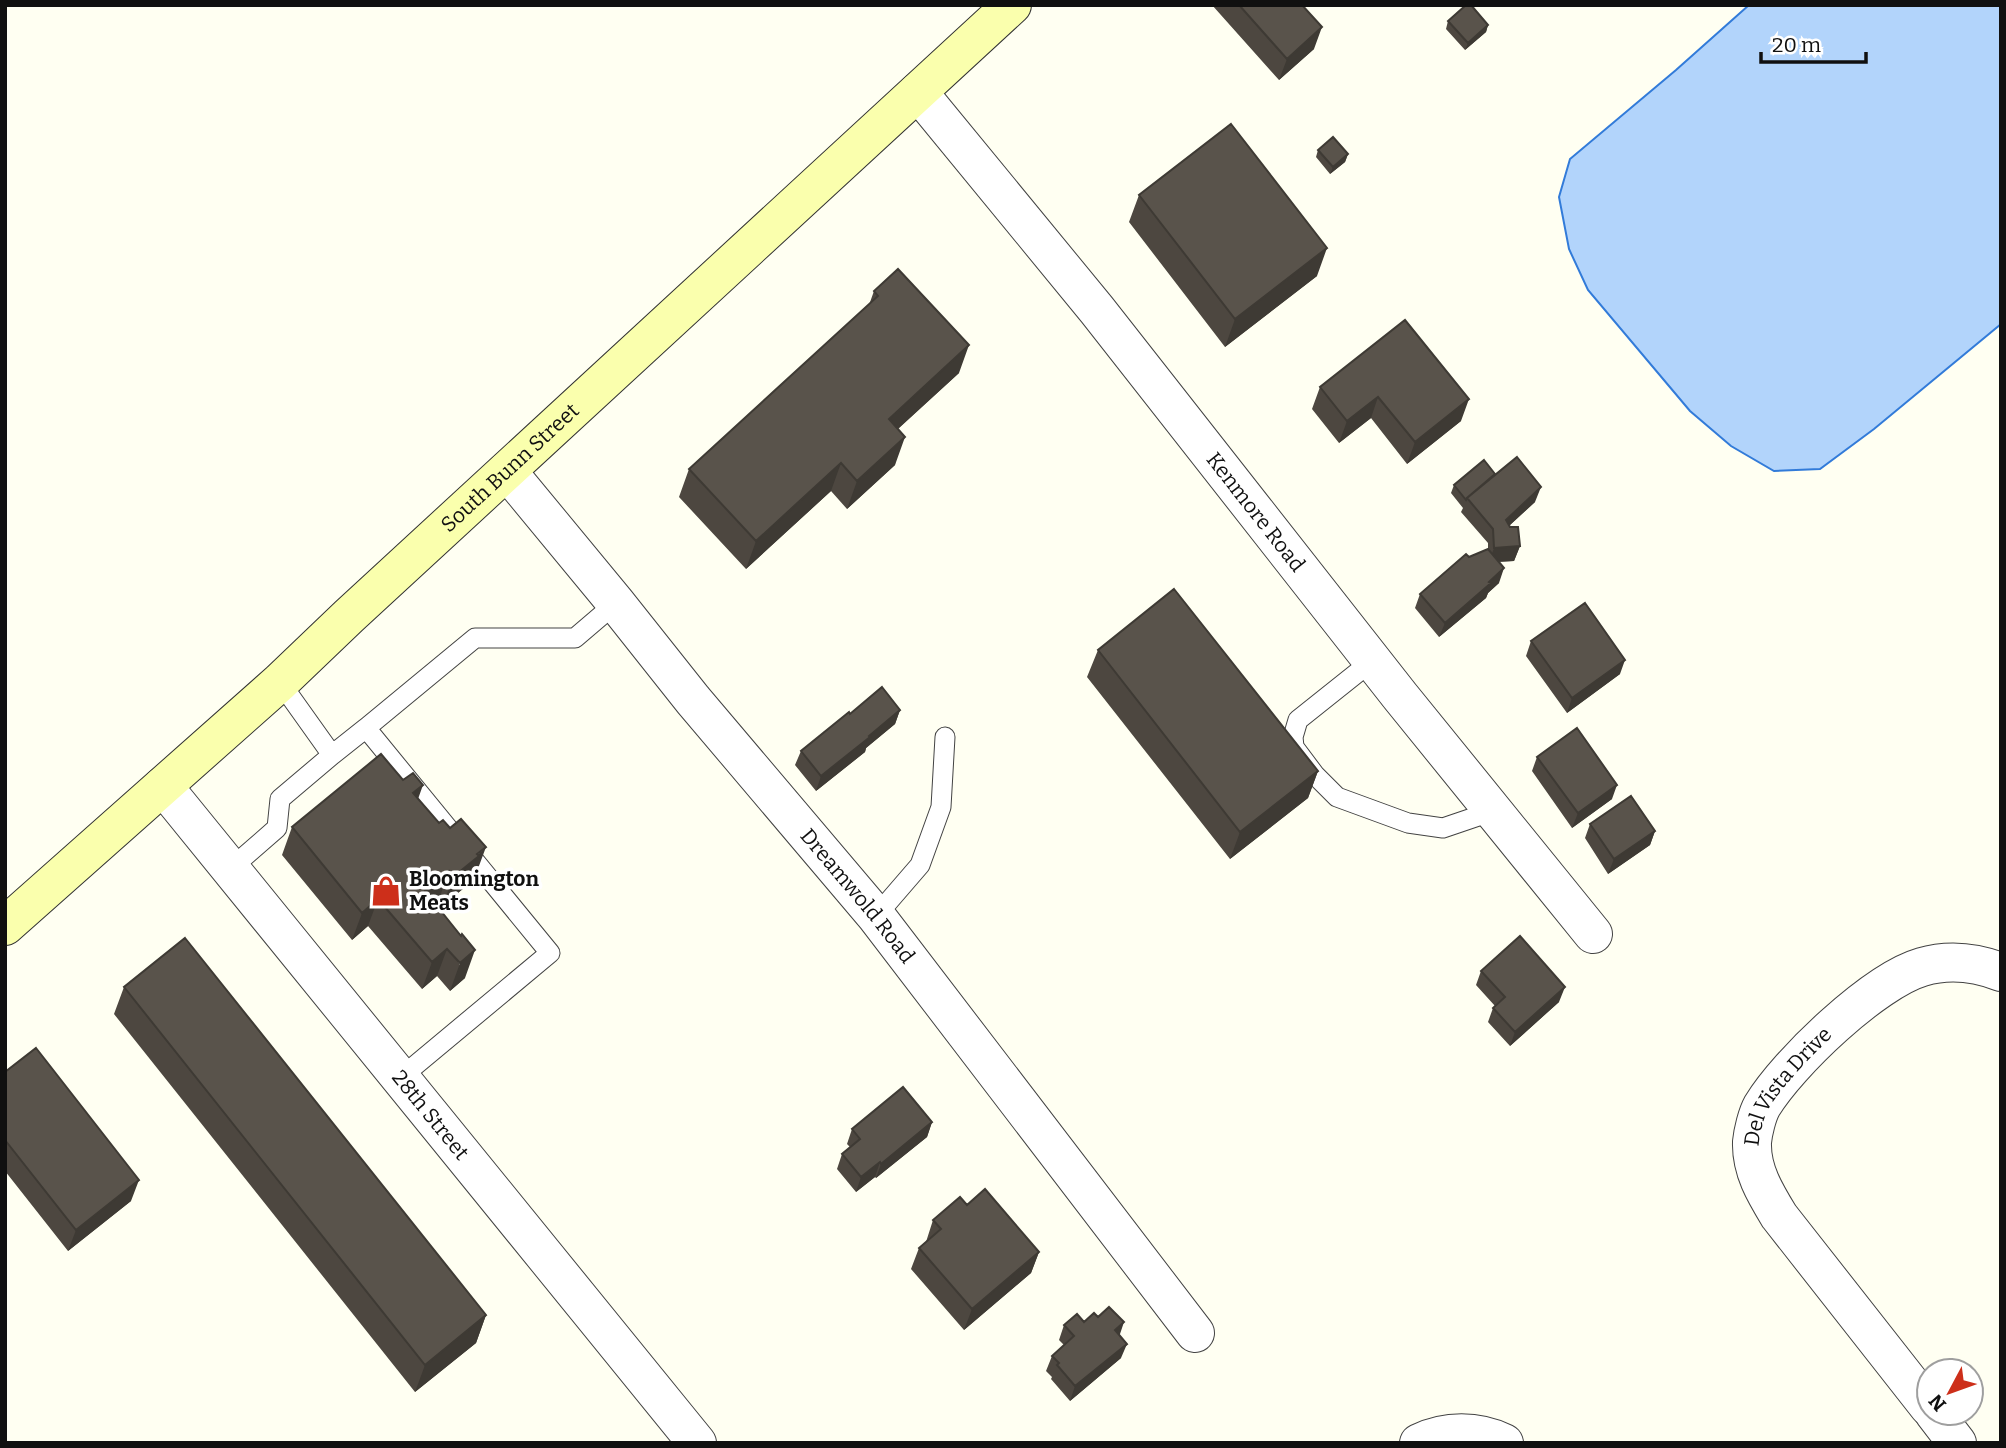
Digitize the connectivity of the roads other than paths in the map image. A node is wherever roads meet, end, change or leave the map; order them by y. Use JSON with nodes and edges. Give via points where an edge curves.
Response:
{"nodes":[{"id":1,"x":1012,"y":5,"type":"edge"},
{"id":2,"x":918,"y":92,"type":"junction"},
{"id":3,"x":507,"y":471,"type":"junction"},
{"id":4,"x":616,"y":603,"type":"junction"},
{"id":5,"x":1372,"y":661,"type":"junction"},
{"id":6,"x":280,"y":682,"type":"junction"},
{"id":7,"x":366,"y":727,"type":"junction"},
{"id":8,"x":945,"y":737,"type":"dead end"},
{"id":9,"x":332,"y":755,"type":"junction"},
{"id":10,"x":163,"y":786,"type":"junction"},
{"id":11,"x":1493,"y":811,"type":"junction"},
{"id":12,"x":230,"y":869,"type":"junction"},
{"id":13,"x":876,"y":916,"type":"junction"},
{"id":14,"x":5,"y":926,"type":"edge"},
{"id":15,"x":1593,"y":934,"type":"dead end"},
{"id":16,"x":2001,"y":972,"type":"edge"},
{"id":17,"x":400,"y":1077,"type":"junction"},
{"id":18,"x":1195,"y":1333,"type":"dead end"},
{"id":19,"x":1915,"y":1389,"type":"edge"},
{"id":20,"x":1945,"y":1427,"type":"edge"},
{"id":21,"x":697,"y":1443,"type":"edge"},
{"id":22,"x":1419,"y":1443,"type":"edge"},
{"id":23,"x":1504,"y":1443,"type":"edge"},
{"id":24,"x":1957,"y":1443,"type":"edge"}],
"edges":[{"from":1,"to":2,"type":"street","name":"South Bunn Street"},
{"from":2,"to":3,"type":"street","name":"South Bunn Street"},
{"from":2,"to":5,"type":"street","name":"Kenmore Road","via":[[1097,310]]},
{"from":3,"to":4,"type":"street","name":"Dreamwold Road"},
{"from":3,"to":6,"type":"street","name":"South Bunn Street"},
{"from":4,"to":7,"type":"lane","via":[[575,638],[475,638]]},
{"from":4,"to":13,"type":"street","name":"Dreamwold Road"},
{"from":5,"to":11,"type":"street","name":"Kenmore Road"},
{"from":5,"to":11,"type":"lane","via":[[1298,720],[1294,747],[1315,775],[1337,797],[1408,823],[1443,828]]},
{"from":6,"to":9,"type":"lane"},
{"from":6,"to":10,"type":"street","name":"South Bunn Street"},
{"from":7,"to":9,"type":"lane"},
{"from":7,"to":17,"type":"lane","via":[[551,953]]},
{"from":8,"to":13,"type":"lane","via":[[940,807],[920,864]]},
{"from":9,"to":12,"type":"lane","via":[[279,800],[277,828]]},
{"from":10,"to":12,"type":"street","name":"28th Street"},
{"from":10,"to":14,"type":"street","name":"South Bunn Street"},
{"from":11,"to":15,"type":"street","name":"Kenmore Road"},
{"from":12,"to":17,"type":"street","name":"28th Street"},
{"from":13,"to":18,"type":"street","name":"Dreamwold Road"},
{"from":16,"to":19,"type":"street","name":"Del Vista Drive","via":[[1962,961],[1939,963],[1919,967],[1880,988],[1788,1070],[1761,1108],[1752,1141],[1756,1173],[1779,1216]]},
{"from":17,"to":21,"type":"street","name":"28th Street"},
{"from":20,"to":24,"type":"street"},
{"from":22,"to":23,"type":"street","via":[[1464,1432]]}]}
